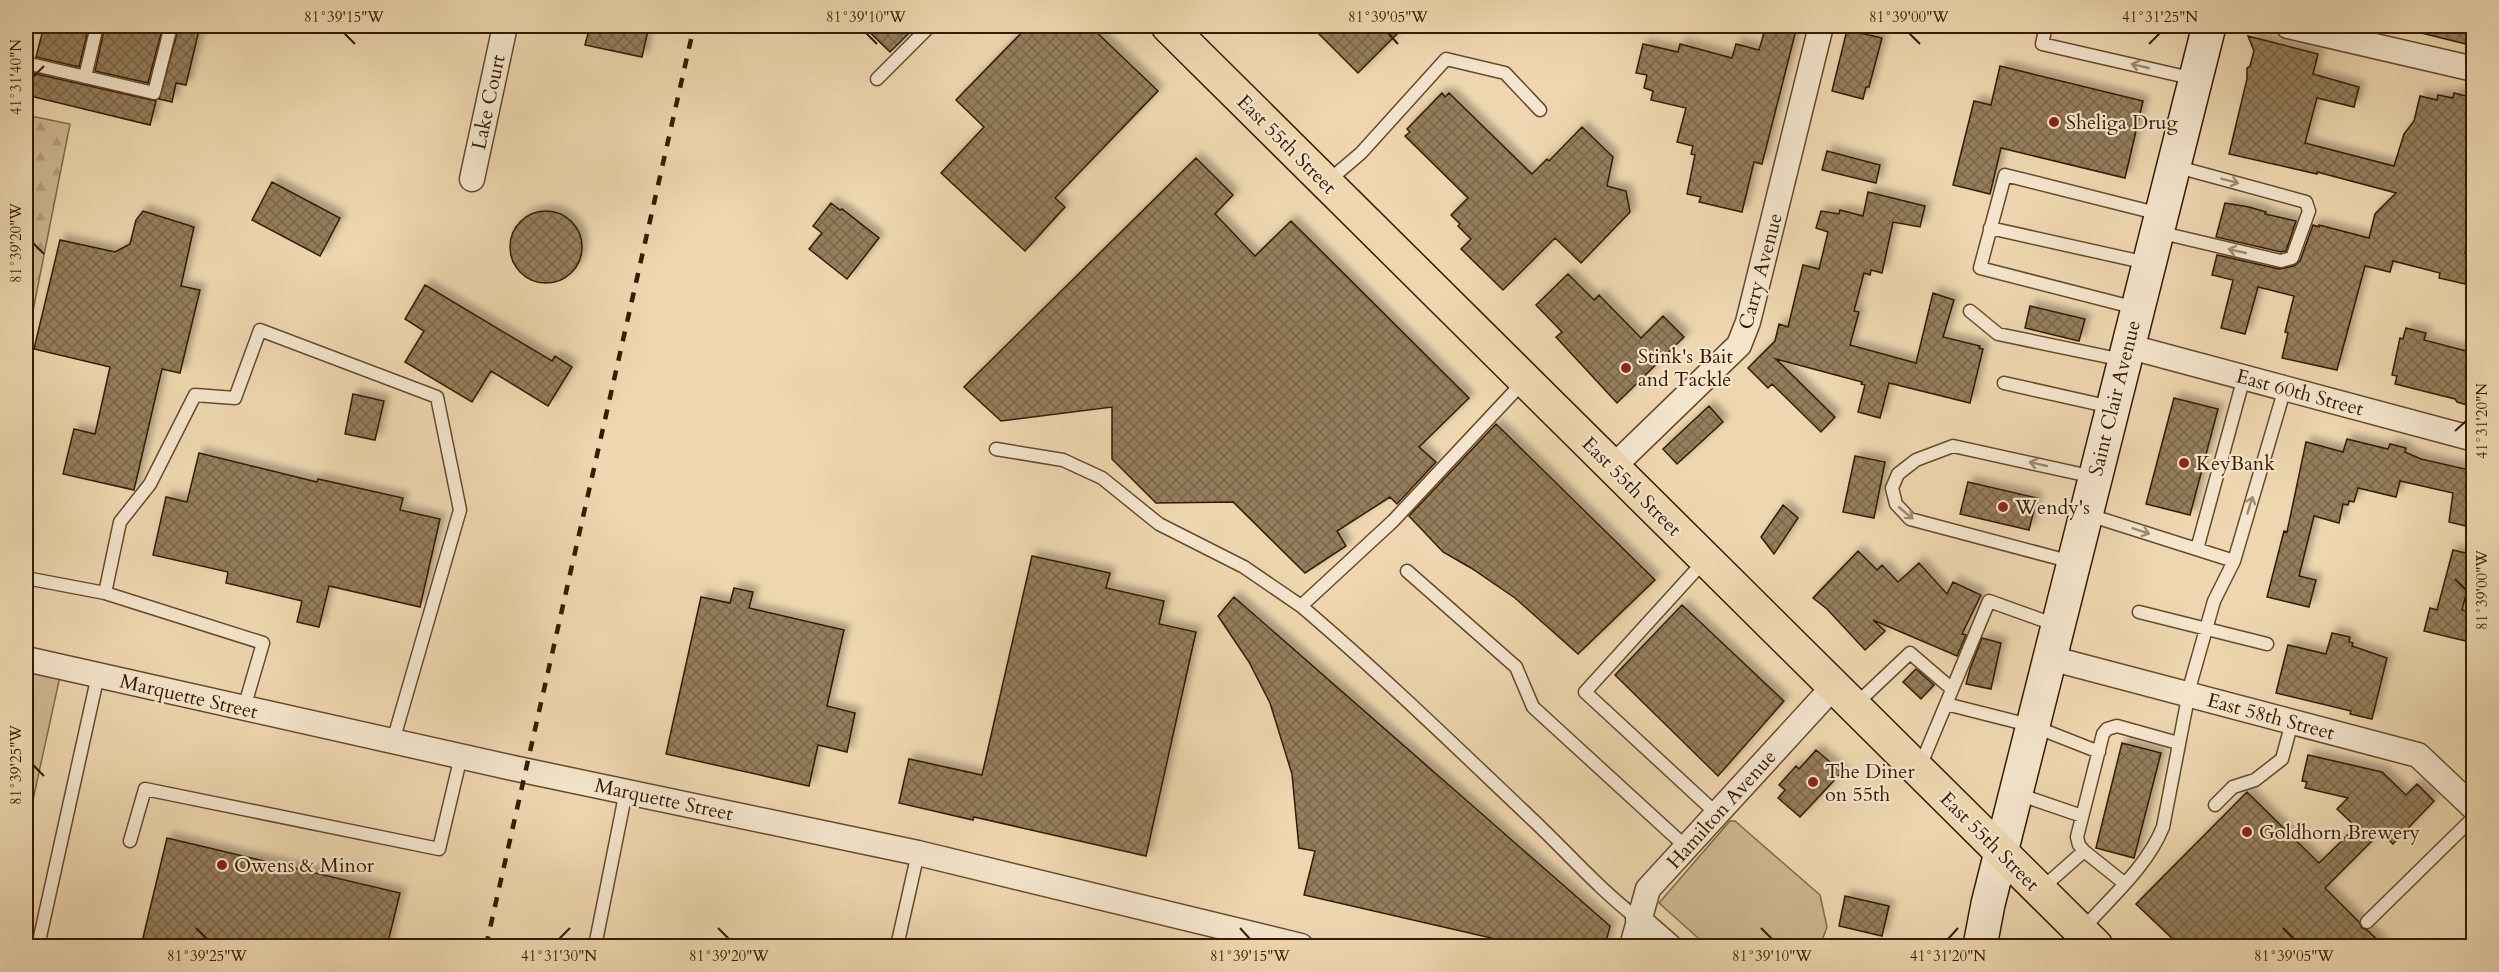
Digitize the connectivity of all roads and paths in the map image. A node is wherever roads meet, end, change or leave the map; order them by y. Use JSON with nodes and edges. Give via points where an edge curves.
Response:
{"nodes":[{"id":1,"x":97,"y":26,"type":"edge"},
{"id":2,"x":171,"y":26,"type":"edge"},
{"id":3,"x":505,"y":26,"type":"edge"},
{"id":4,"x":930,"y":26,"type":"edge"},
{"id":5,"x":1168,"y":26,"type":"edge"},
{"id":6,"x":1821,"y":26,"type":"edge"},
{"id":7,"x":2046,"y":26,"type":"edge"},
{"id":8,"x":2209,"y":26,"type":"edge"},
{"id":9,"x":2288,"y":26,"type":"edge"},
{"id":10,"x":26,"y":63,"type":"edge"},
{"id":11,"x":2474,"y":69,"type":"edge"},
{"id":12,"x":85,"y":77,"type":"junction"},
{"id":13,"x":877,"y":79,"type":"dead end"},
{"id":14,"x":2197,"y":79,"type":"junction"},
{"id":15,"x":1540,"y":110,"type":"dead end"},
{"id":16,"x":2173,"y":166,"type":"junction"},
{"id":17,"x":472,"y":179,"type":"dead end"},
{"id":18,"x":1326,"y":183,"type":"junction"},
{"id":19,"x":2159,"y":223,"type":"junction"},
{"id":20,"x":1990,"y":228,"type":"junction"},
{"id":21,"x":2148,"y":264,"type":"junction"},
{"id":22,"x":2137,"y":308,"type":"junction"},
{"id":23,"x":1970,"y":311,"type":"dead end"},
{"id":24,"x":2126,"y":353,"type":"junction"},
{"id":25,"x":2244,"y":377,"type":"junction"},
{"id":26,"x":1526,"y":380,"type":"junction"},
{"id":27,"x":2004,"y":383,"type":"dead end"},
{"id":28,"x":2285,"y":388,"type":"junction"},
{"id":29,"x":2112,"y":407,"type":"junction"},
{"id":30,"x":2474,"y":439,"type":"edge"},
{"id":31,"x":996,"y":449,"type":"dead end"},
{"id":32,"x":1613,"y":467,"type":"junction"},
{"id":33,"x":2095,"y":477,"type":"junction"},
{"id":34,"x":2085,"y":514,"type":"junction"},
{"id":35,"x":2197,"y":549,"type":"junction"},
{"id":36,"x":1706,"y":559,"type":"junction"},
{"id":37,"x":2234,"y":561,"type":"junction"},
{"id":38,"x":2073,"y":563,"type":"junction"},
{"id":39,"x":1407,"y":571,"type":"dead end"},
{"id":40,"x":26,"y":578,"type":"edge"},
{"id":41,"x":105,"y":593,"type":"junction"},
{"id":42,"x":1301,"y":606,"type":"junction"},
{"id":43,"x":2139,"y":612,"type":"dead end"},
{"id":44,"x":2058,"y":625,"type":"junction"},
{"id":45,"x":2206,"y":629,"type":"junction"},
{"id":46,"x":2267,"y":644,"type":"dead end"},
{"id":47,"x":2050,"y":658,"type":"junction"},
{"id":48,"x":26,"y":659,"type":"edge"},
{"id":49,"x":98,"y":675,"type":"junction"},
{"id":50,"x":1952,"y":689,"type":"junction"},
{"id":51,"x":2187,"y":694,"type":"junction"},
{"id":52,"x":1844,"y":696,"type":"junction"},
{"id":53,"x":1946,"y":704,"type":"junction"},
{"id":54,"x":244,"y":708,"type":"junction"},
{"id":55,"x":2292,"y":722,"type":"junction"},
{"id":56,"x":2033,"y":726,"type":"junction"},
{"id":57,"x":393,"y":741,"type":"junction"},
{"id":58,"x":2178,"y":743,"type":"junction"},
{"id":59,"x":2099,"y":752,"type":"junction"},
{"id":60,"x":461,"y":756,"type":"junction"},
{"id":61,"x":1919,"y":770,"type":"junction"},
{"id":62,"x":626,"y":791,"type":"junction"},
{"id":63,"x":2016,"y":793,"type":"junction"},
{"id":64,"x":2215,"y":805,"type":"dead end"},
{"id":65,"x":2474,"y":808,"type":"edge"},
{"id":66,"x":1717,"y":814,"type":"junction"},
{"id":67,"x":2082,"y":816,"type":"junction"},
{"id":68,"x":2474,"y":817,"type":"edge"},
{"id":69,"x":130,"y":841,"type":"dead end"},
{"id":70,"x":1686,"y":847,"type":"junction"},
{"id":71,"x":2084,"y":851,"type":"junction"},
{"id":72,"x":2001,"y":852,"type":"junction"},
{"id":73,"x":918,"y":853,"type":"junction"},
{"id":74,"x":2124,"y":883,"type":"junction"},
{"id":75,"x":2040,"y":890,"type":"junction"},
{"id":76,"x":1638,"y":919,"type":"junction"},
{"id":77,"x":2367,"y":922,"type":"dead end"},
{"id":78,"x":2089,"y":939,"type":"edge"},
{"id":79,"x":1244,"y":940,"type":"edge"},
{"id":80,"x":38,"y":946,"type":"edge"},
{"id":81,"x":595,"y":946,"type":"edge"},
{"id":82,"x":897,"y":946,"type":"edge"},
{"id":83,"x":1301,"y":946,"type":"edge"},
{"id":84,"x":1632,"y":946,"type":"edge"},
{"id":85,"x":1669,"y":946,"type":"edge"},
{"id":86,"x":1980,"y":946,"type":"edge"}],
"edges":[{"from":1,"to":12,"type":"lane"},
{"from":2,"to":12,"type":"lane","via":[[154,93]]},
{"from":3,"to":17,"type":"street","name":"Lake Court"},
{"from":4,"to":13,"type":"lane"},
{"from":5,"to":18,"type":"main road","name":"East 55th Street"},
{"from":6,"to":32,"type":"street","name":"Carry Avenue","via":[[1739,345]]},
{"from":14,"to":7,"type":"lane","one_way":true,"via":[[2042,44]]},
{"from":8,"to":14,"type":"main road","name":"Saint Clair Avenue"},
{"from":9,"to":11,"type":"street"},
{"from":10,"to":12,"type":"lane"},
{"from":14,"to":16,"type":"main road","name":"Saint Clair Avenue"},
{"from":15,"to":18,"type":"lane","via":[[1506,73],[1446,59],[1361,153]]},
{"from":16,"to":19,"type":"main road","name":"Saint Clair Avenue"},
{"from":16,"to":19,"type":"lane","one_way":true,"via":[[2306,202],[2309,211],[2292,258],[2281,261]]},
{"from":18,"to":26,"type":"main road","name":"East 55th Street"},
{"from":19,"to":20,"type":"lane","via":[[2005,175]]},
{"from":19,"to":21,"type":"main road","name":"Saint Clair Avenue"},
{"from":20,"to":21,"type":"lane"},
{"from":20,"to":22,"type":"lane","via":[[1980,268]]},
{"from":21,"to":22,"type":"main road","name":"Saint Clair Avenue"},
{"from":22,"to":24,"type":"main road","name":"Saint Clair Avenue"},
{"from":23,"to":24,"type":"lane","via":[[1998,334]]},
{"from":24,"to":25,"type":"street","name":"East 60th Street"},
{"from":24,"to":29,"type":"main road","name":"Saint Clair Avenue"},
{"from":25,"to":28,"type":"street","name":"East 60th Street"},
{"from":25,"to":35,"type":"lane"},
{"from":26,"to":32,"type":"main road","name":"East 55th Street"},
{"from":26,"to":42,"type":"lane","via":[[1393,521]]},
{"from":27,"to":29,"type":"lane"},
{"from":28,"to":30,"type":"street","name":"East 60th Street"},
{"from":37,"to":28,"type":"lane","one_way":true},
{"from":29,"to":33,"type":"main road","name":"Saint Clair Avenue"},
{"from":31,"to":42,"type":"lane","via":[[1063,460],[1102,478],[1159,524],[1244,567]]},
{"from":32,"to":36,"type":"main road","name":"East 55th Street"},
{"from":33,"to":34,"type":"main road","name":"Saint Clair Avenue"},
{"from":33,"to":38,"type":"lane","one_way":true,"via":[[1953,446],[1916,460],[1898,474],[1892,488],[1896,504],[1910,519]]},
{"from":34,"to":35,"type":"lane","one_way":true},
{"from":34,"to":38,"type":"main road","name":"Saint Clair Avenue"},
{"from":35,"to":37,"type":"lane"},
{"from":36,"to":52,"type":"main road","name":"East 55th Street"},
{"from":36,"to":66,"type":"lane","via":[[1585,692]]},
{"from":37,"to":45,"type":"lane","via":[[2214,601]]},
{"from":38,"to":44,"type":"main road","name":"Saint Clair Avenue"},
{"from":39,"to":70,"type":"lane","via":[[1516,667],[1533,707]]},
{"from":40,"to":41,"type":"lane"},
{"from":41,"to":54,"type":"lane","via":[[263,643]]},
{"from":41,"to":57,"type":"lane","via":[[120,522],[150,484],[195,395],[235,398],[260,330],[437,397],[459,510]]},
{"from":42,"to":76,"type":"lane","via":[[1367,663],[1607,896]]},
{"from":43,"to":45,"type":"lane"},
{"from":44,"to":47,"type":"main road","name":"Saint Clair Avenue"},
{"from":44,"to":50,"type":"lane","via":[[1989,601]]},
{"from":45,"to":46,"type":"lane"},
{"from":45,"to":51,"type":"lane"},
{"from":47,"to":51,"type":"street","name":"East 58th Street"},
{"from":47,"to":56,"type":"main road","name":"Saint Clair Avenue"},
{"from":48,"to":49,"type":"street","name":"Marquette Street"},
{"from":49,"to":54,"type":"street","name":"Marquette Street"},
{"from":49,"to":80,"type":"lane"},
{"from":50,"to":52,"type":"lane","via":[[1910,653]]},
{"from":50,"to":53,"type":"lane"},
{"from":51,"to":55,"type":"street","name":"East 58th Street"},
{"from":51,"to":58,"type":"lane"},
{"from":52,"to":61,"type":"main road","name":"East 55th Street"},
{"from":52,"to":66,"type":"street","name":"Hamilton Avenue"},
{"from":53,"to":56,"type":"lane"},
{"from":53,"to":61,"type":"lane"},
{"from":54,"to":57,"type":"street","name":"Marquette Street"},
{"from":55,"to":64,"type":"lane","via":[[2282,759],[2255,780],[2233,787]]},
{"from":55,"to":65,"type":"street","name":"East 58th Street","via":[[2418,755]]},
{"from":56,"to":59,"type":"lane"},
{"from":56,"to":63,"type":"main road","name":"Saint Clair Avenue"},
{"from":57,"to":60,"type":"street","name":"Marquette Street"},
{"from":58,"to":59,"type":"lane","via":[[2117,726],[2103,734]]},
{"from":58,"to":74,"type":"lane","via":[[2163,827]]},
{"from":59,"to":67,"type":"lane"},
{"from":60,"to":62,"type":"street","name":"Marquette Street"},
{"from":60,"to":69,"type":"lane","via":[[439,849],[144,789]]},
{"from":61,"to":72,"type":"main road","name":"East 55th Street"},
{"from":62,"to":73,"type":"street","name":"Marquette Street"},
{"from":62,"to":81,"type":"lane"},
{"from":63,"to":67,"type":"lane"},
{"from":63,"to":72,"type":"main road","name":"Saint Clair Avenue"},
{"from":66,"to":70,"type":"street","name":"Hamilton Avenue"},
{"from":67,"to":71,"type":"lane","via":[[2077,837]]},
{"from":68,"to":77,"type":"lane"},
{"from":70,"to":76,"type":"street","name":"Hamilton Avenue","via":[[1648,889]]},
{"from":71,"to":74,"type":"lane"},
{"from":71,"to":75,"type":"lane"},
{"from":72,"to":75,"type":"main road","name":"East 55th Street"},
{"from":72,"to":86,"type":"main road","name":"Saint Clair Avenue"},
{"from":73,"to":79,"type":"street","name":"Marquette Street"},
{"from":73,"to":82,"type":"lane"},
{"from":74,"to":78,"type":"lane"},
{"from":75,"to":78,"type":"main road","name":"East 55th Street"},
{"from":76,"to":84,"type":"street","name":"Hamilton Avenue"},
{"from":76,"to":85,"type":"street"},
{"from":79,"to":83,"type":"street","name":"Marquette Street"}]}
